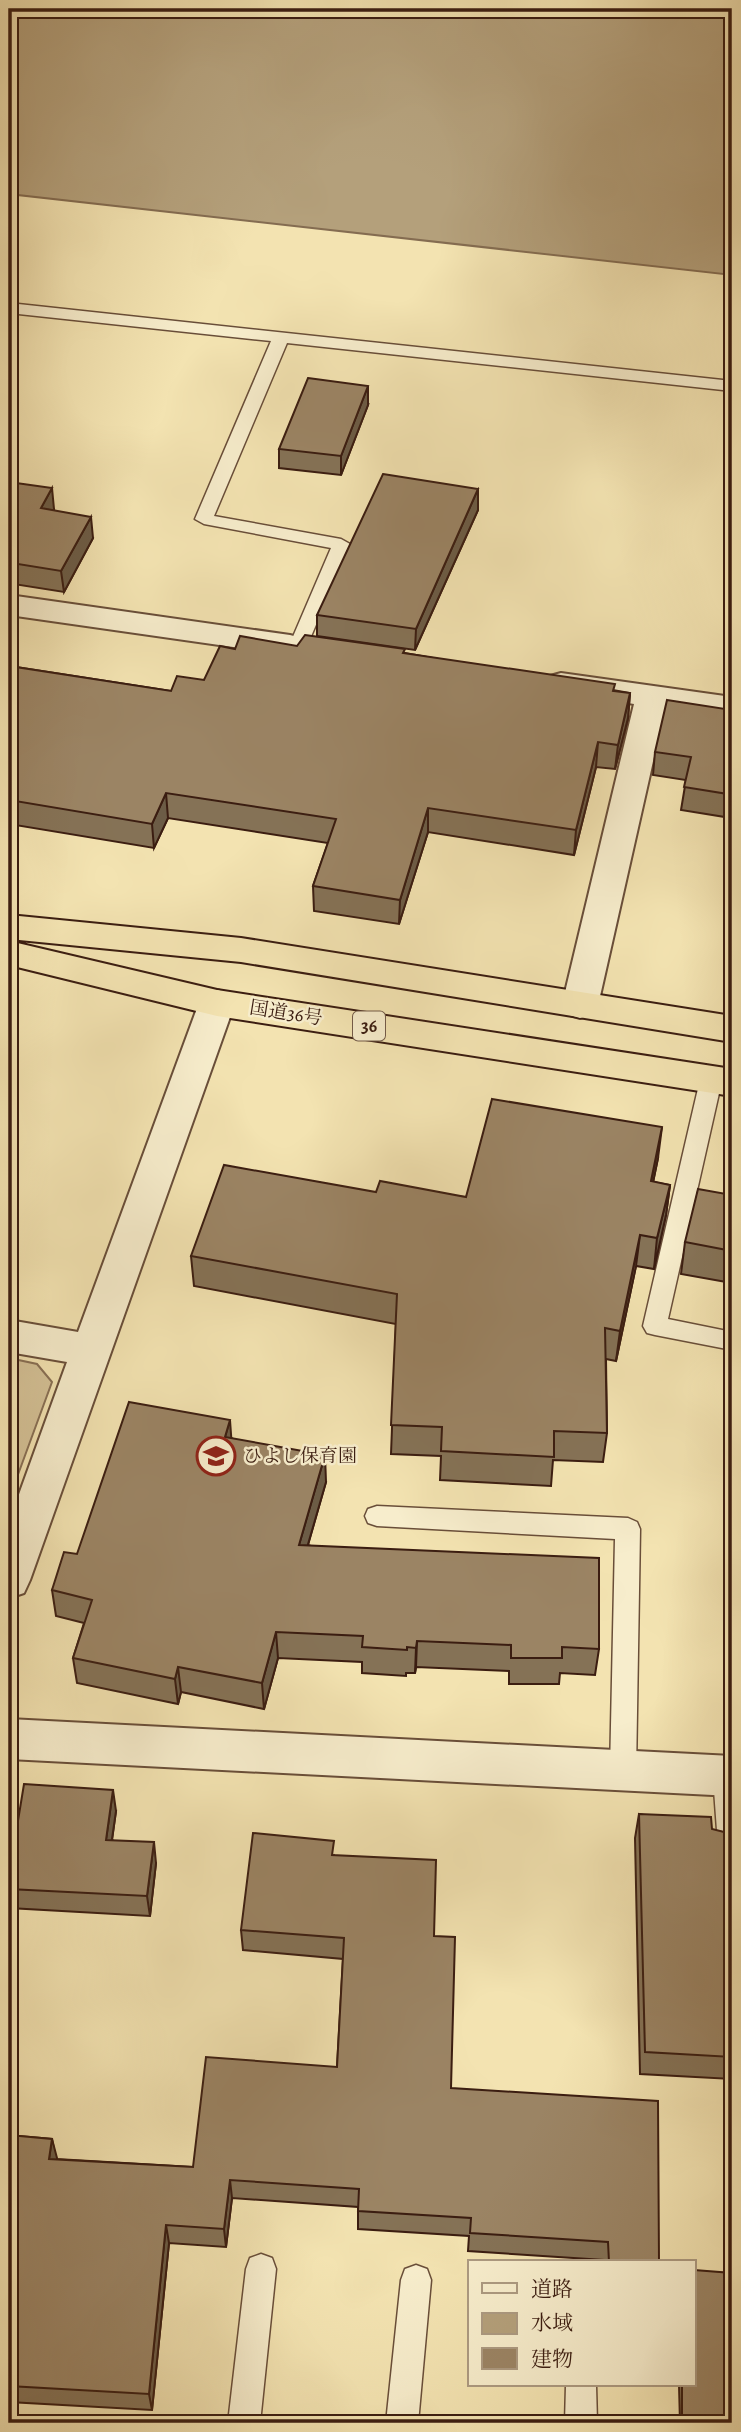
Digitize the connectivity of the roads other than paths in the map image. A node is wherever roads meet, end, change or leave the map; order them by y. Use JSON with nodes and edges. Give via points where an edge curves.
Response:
{"nodes":[{"id":1,"x":9,"y":309,"type":"edge"},
{"id":2,"x":281,"y":337,"type":"junction"},
{"id":3,"x":732,"y":386,"type":"edge"},
{"id":4,"x":9,"y":605,"type":"edge"},
{"id":5,"x":311,"y":648,"type":"joint"},
{"id":6,"x":529,"y":679,"type":"edge"},
{"id":7,"x":652,"y":696,"type":"junction"},
{"id":8,"x":732,"y":707,"type":"edge"},
{"id":9,"x":9,"y":928,"type":"edge"},
{"id":10,"x":9,"y":953,"type":"edge"},
{"id":11,"x":217,"y":1003,"type":"junction"},
{"id":12,"x":580,"y":1005,"type":"junction"},
{"id":13,"x":732,"y":1029,"type":"edge"},
{"id":14,"x":722,"y":1081,"type":"edge"},
{"id":15,"x":9,"y":1336,"type":"edge"},
{"id":16,"x":732,"y":1341,"type":"edge"},
{"id":17,"x":93,"y":1351,"type":"junction"},
{"id":18,"x":377,"y":1516,"type":"dead end"},
{"id":19,"x":9,"y":1580,"type":"edge"},
{"id":20,"x":9,"y":1739,"type":"edge"},
{"id":21,"x":623,"y":1772,"type":"junction"},
{"id":22,"x":729,"y":1776,"type":"edge"},
{"id":23,"x":732,"y":1844,"type":"edge"},
{"id":24,"x":261,"y":2269,"type":"dead end"},
{"id":25,"x":416,"y":2280,"type":"dead end"},
{"id":26,"x":581,"y":2386,"type":"edge"},
{"id":27,"x":244,"y":2423,"type":"edge"},
{"id":28,"x":402,"y":2423,"type":"edge"},
{"id":29,"x":581,"y":2423,"type":"edge"}],
"edges":[{"from":1,"to":2,"type":"lane"},
{"from":2,"to":3,"type":"lane"},
{"from":2,"to":5,"type":"lane","via":[[204,519],[341,544]]},
{"from":4,"to":5,"type":"street"},
{"from":6,"to":7,"type":"street"},
{"from":7,"to":8,"type":"street"},
{"from":7,"to":12,"type":"street"},
{"from":9,"to":12,"type":"highway","via":[[241,950]]},
{"from":10,"to":11,"type":"highway","name":"国道36号","number":"36"},
{"from":11,"to":14,"type":"highway","name":"国道36号","number":"36"},
{"from":11,"to":17,"type":"street"},
{"from":12,"to":13,"type":"highway"},
{"from":14,"to":16,"type":"lane","via":[[655,1326]]},
{"from":15,"to":17,"type":"street"},
{"from":17,"to":19,"type":"street"},
{"from":18,"to":21,"type":"lane","via":[[628,1530]]},
{"from":20,"to":21,"type":"street"},
{"from":21,"to":22,"type":"street"},
{"from":22,"to":23,"type":"lane"},
{"from":24,"to":27,"type":"lane"},
{"from":25,"to":28,"type":"lane"},
{"from":26,"to":29,"type":"lane"}]}
